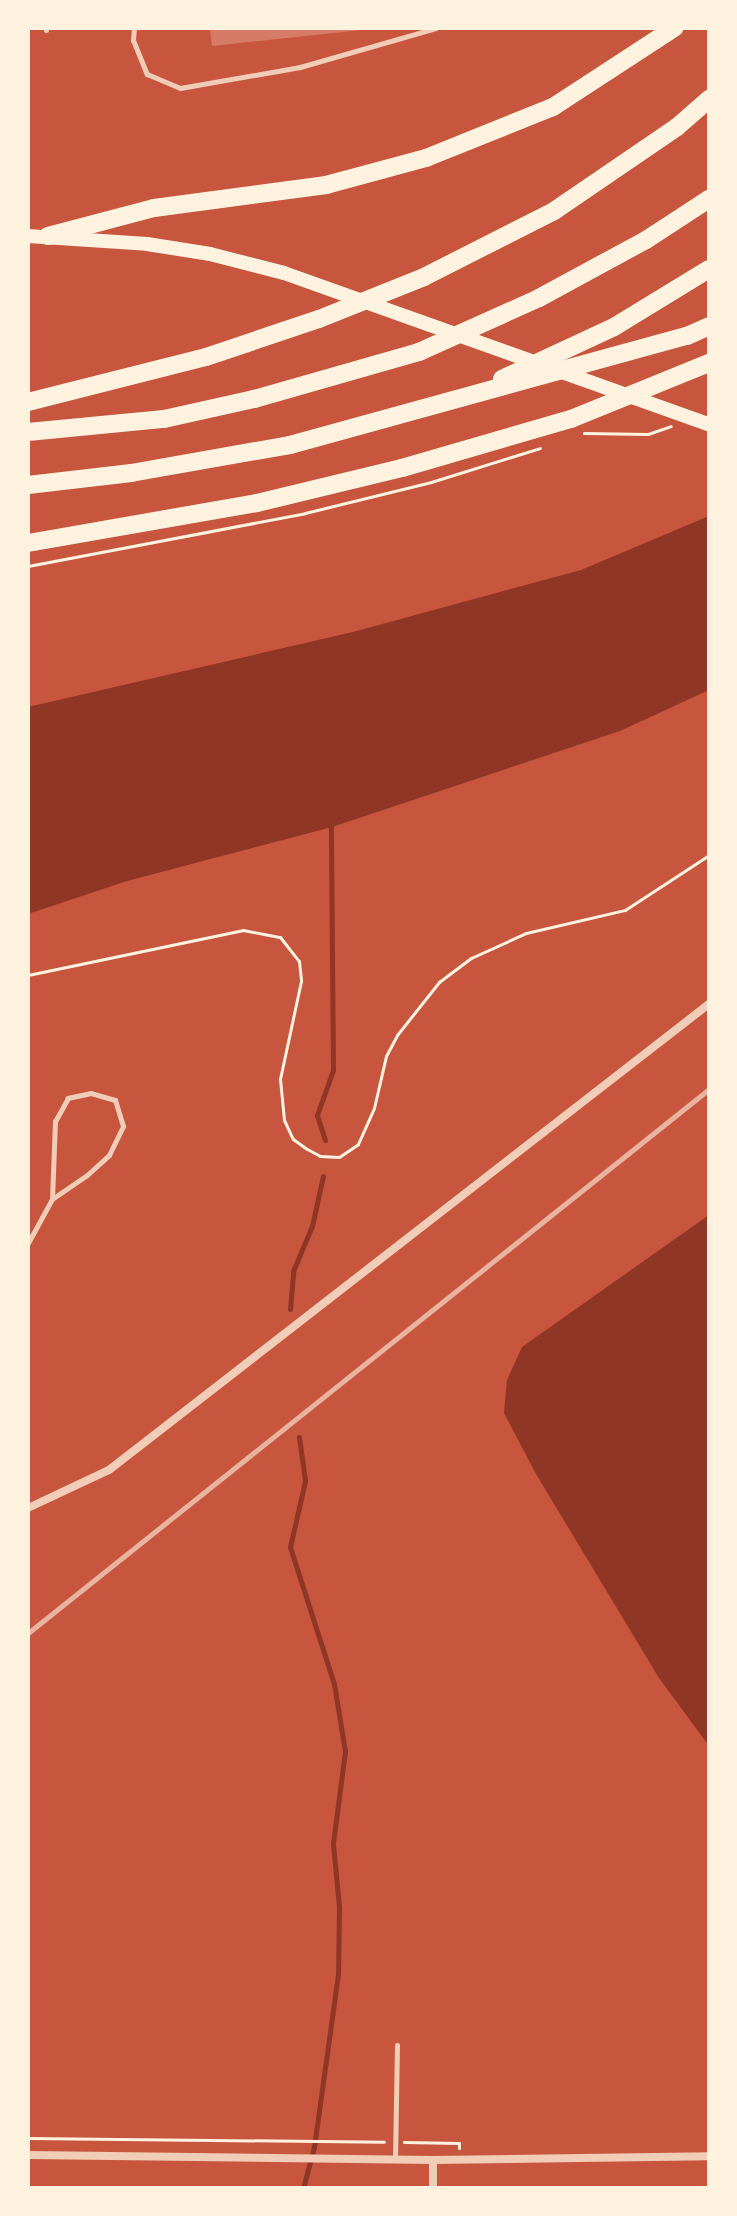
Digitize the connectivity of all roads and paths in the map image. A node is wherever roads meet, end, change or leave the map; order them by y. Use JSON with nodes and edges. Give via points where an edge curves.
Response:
{"nodes":[{"id":1,"x":134,"y":28,"type":"edge"},
{"id":2,"x":436,"y":28,"type":"edge"},
{"id":3,"x":674,"y":28,"type":"edge"},
{"id":4,"x":709,"y":99,"type":"edge"},
{"id":5,"x":709,"y":199,"type":"edge"},
{"id":6,"x":28,"y":236,"type":"edge"},
{"id":7,"x":48,"y":236,"type":"junction"},
{"id":8,"x":709,"y":269,"type":"edge"},
{"id":9,"x":709,"y":326,"type":"edge"},
{"id":10,"x":709,"y":363,"type":"edge"},
{"id":11,"x":456,"y":401,"type":"junction"},
{"id":12,"x":28,"y":402,"type":"edge"},
{"id":13,"x":709,"y":424,"type":"edge"},
{"id":14,"x":28,"y":432,"type":"edge"},
{"id":15,"x":28,"y":485,"type":"edge"},
{"id":16,"x":28,"y":543,"type":"edge"},
{"id":17,"x":709,"y":855,"type":"edge"},
{"id":18,"x":28,"y":975,"type":"edge"},
{"id":19,"x":709,"y":1004,"type":"edge"},
{"id":20,"x":52,"y":1199,"type":"junction"},
{"id":21,"x":28,"y":1243,"type":"edge"},
{"id":22,"x":28,"y":1508,"type":"edge"},
{"id":23,"x":397,"y":2045,"type":"dead end"},
{"id":24,"x":28,"y":2138,"type":"edge"},
{"id":25,"x":326,"y":2141,"type":"dead end"},
{"id":26,"x":28,"y":2155,"type":"edge"},
{"id":27,"x":709,"y":2156,"type":"edge"},
{"id":28,"x":395,"y":2160,"type":"junction"},
{"id":29,"x":433,"y":2160,"type":"junction"},
{"id":30,"x":433,"y":2188,"type":"edge"}],
"edges":[{"from":1,"to":2,"type":"lane","via":[[133,40],[147,74],[180,88],[300,67]]},
{"from":3,"to":7,"type":"highway","via":[[553,107],[426,158],[326,185],[154,208]]},
{"from":4,"to":12,"type":"highway","via":[[554,211],[424,277],[206,357]]},
{"from":5,"to":14,"type":"highway","via":[[539,298],[419,352],[164,419]]},
{"from":6,"to":7,"type":"main road"},
{"from":7,"to":13,"type":"main road","via":[[163,246],[284,273]]},
{"from":8,"to":11,"type":"highway","via":[[614,327]]},
{"from":9,"to":11,"type":"highway"},
{"from":10,"to":16,"type":"highway","via":[[571,419],[402,468],[257,503]]},
{"from":11,"to":15,"type":"highway","via":[[219,459]]},
{"from":17,"to":18,"type":"path","via":[[625,910],[526,933],[471,958],[439,982],[397,1035],[358,1144],[339,1157],[307,1149],[293,1139],[284,1120],[280,1079],[301,981],[299,961],[280,937],[243,930]]},
{"from":19,"to":22,"type":"street","via":[[109,1470]]},
{"from":20,"to":20,"type":"lane","via":[[109,1155],[123,1126],[115,1100],[91,1093],[68,1098],[55,1121]]},
{"from":20,"to":21,"type":"lane"},
{"from":23,"to":28,"type":"lane"},
{"from":24,"to":25,"type":"path"},
{"from":26,"to":28,"type":"street"},
{"from":27,"to":29,"type":"street"},
{"from":28,"to":29,"type":"street"},
{"from":29,"to":30,"type":"street"}]}
